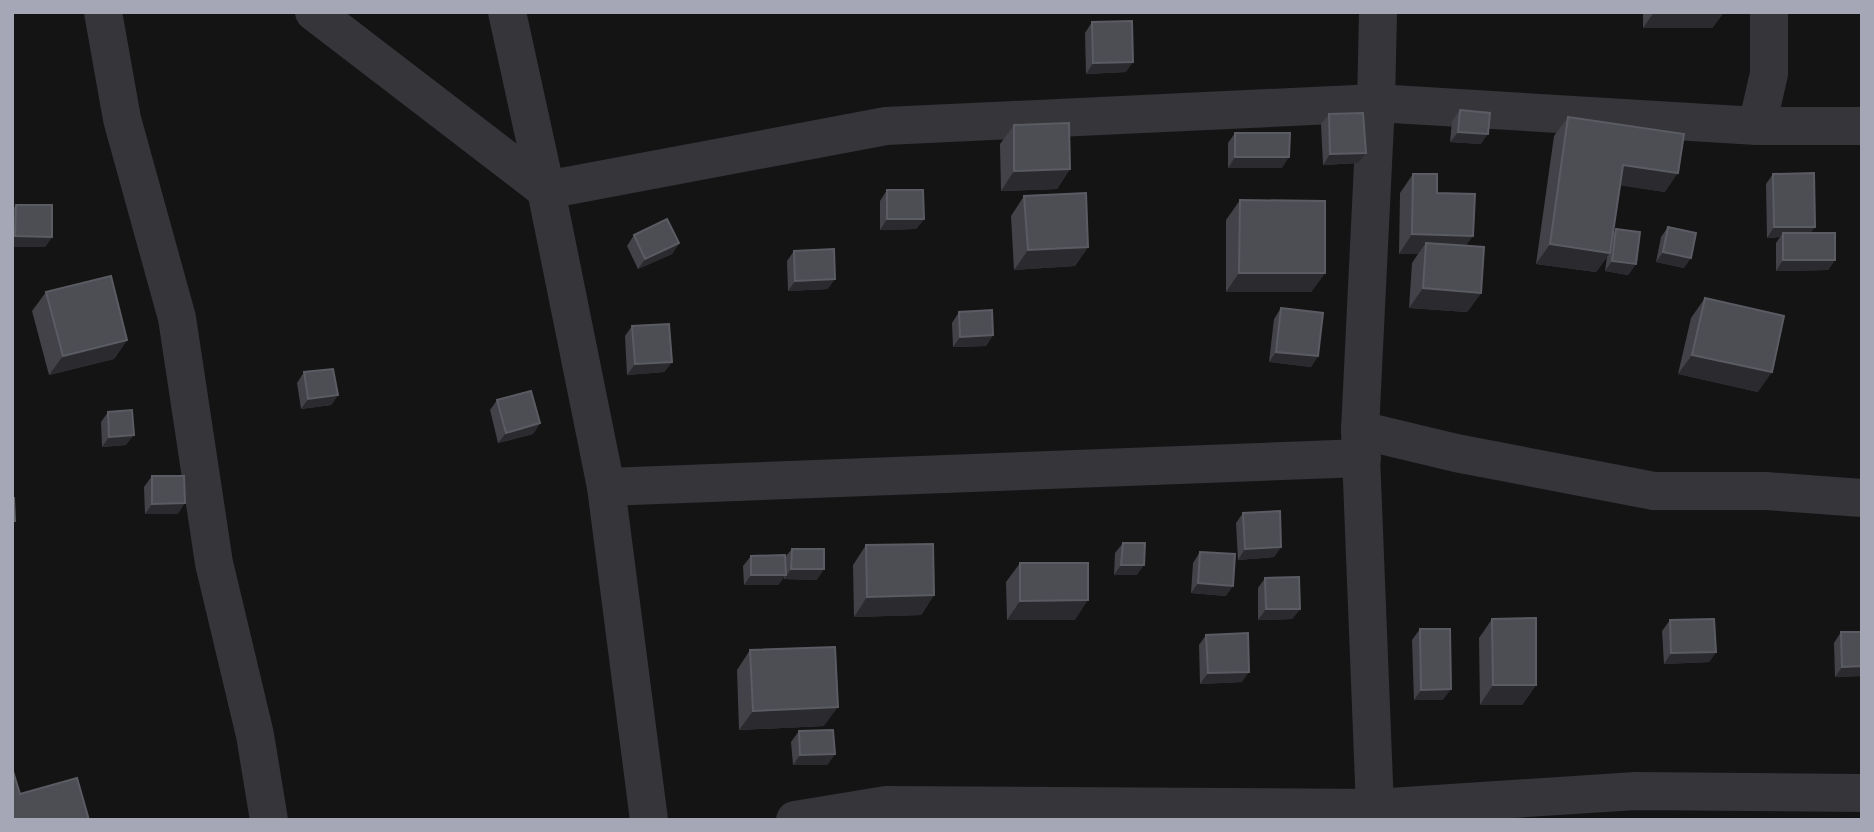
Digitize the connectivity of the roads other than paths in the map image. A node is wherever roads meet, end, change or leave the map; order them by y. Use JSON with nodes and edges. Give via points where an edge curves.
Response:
{"nodes":[{"id":1,"x":103,"y":12,"type":"edge"},
{"id":2,"x":314,"y":12,"type":"edge"},
{"id":3,"x":507,"y":12,"type":"edge"},
{"id":4,"x":1378,"y":12,"type":"edge"},
{"id":5,"x":1769,"y":12,"type":"edge"},
{"id":6,"x":1376,"y":103,"type":"junction"},
{"id":7,"x":1757,"y":125,"type":"junction"},
{"id":8,"x":1862,"y":126,"type":"edge"},
{"id":9,"x":546,"y":190,"type":"junction"},
{"id":10,"x":1361,"y":444,"type":"junction"},
{"id":11,"x":606,"y":487,"type":"junction"},
{"id":12,"x":1862,"y":498,"type":"edge"},
{"id":13,"x":1862,"y":793,"type":"edge"},
{"id":14,"x":1634,"y":805,"type":"edge"},
{"id":15,"x":1375,"y":808,"type":"junction"},
{"id":16,"x":269,"y":820,"type":"edge"},
{"id":17,"x":649,"y":820,"type":"edge"},
{"id":18,"x":795,"y":820,"type":"edge"}],
"edges":[{"from":1,"to":16,"type":"street","via":[[122,119],[177,318],[214,562],[255,735]]},
{"from":2,"to":9,"type":"street"},
{"from":3,"to":9,"type":"street"},
{"from":4,"to":6,"type":"street"},
{"from":5,"to":7,"type":"street","via":[[1769,74]]},
{"from":6,"to":7,"type":"street"},
{"from":6,"to":9,"type":"street","via":[[886,126]]},
{"from":6,"to":10,"type":"street"},
{"from":7,"to":8,"type":"street"},
{"from":9,"to":11,"type":"street"},
{"from":10,"to":11,"type":"street"},
{"from":10,"to":12,"type":"street","via":[[1456,453],[1654,491],[1766,491]]},
{"from":10,"to":15,"type":"street"},
{"from":11,"to":17,"type":"street"},
{"from":13,"to":14,"type":"street"},
{"from":14,"to":15,"type":"street"},
{"from":15,"to":18,"type":"street","via":[[886,805]]}]}
